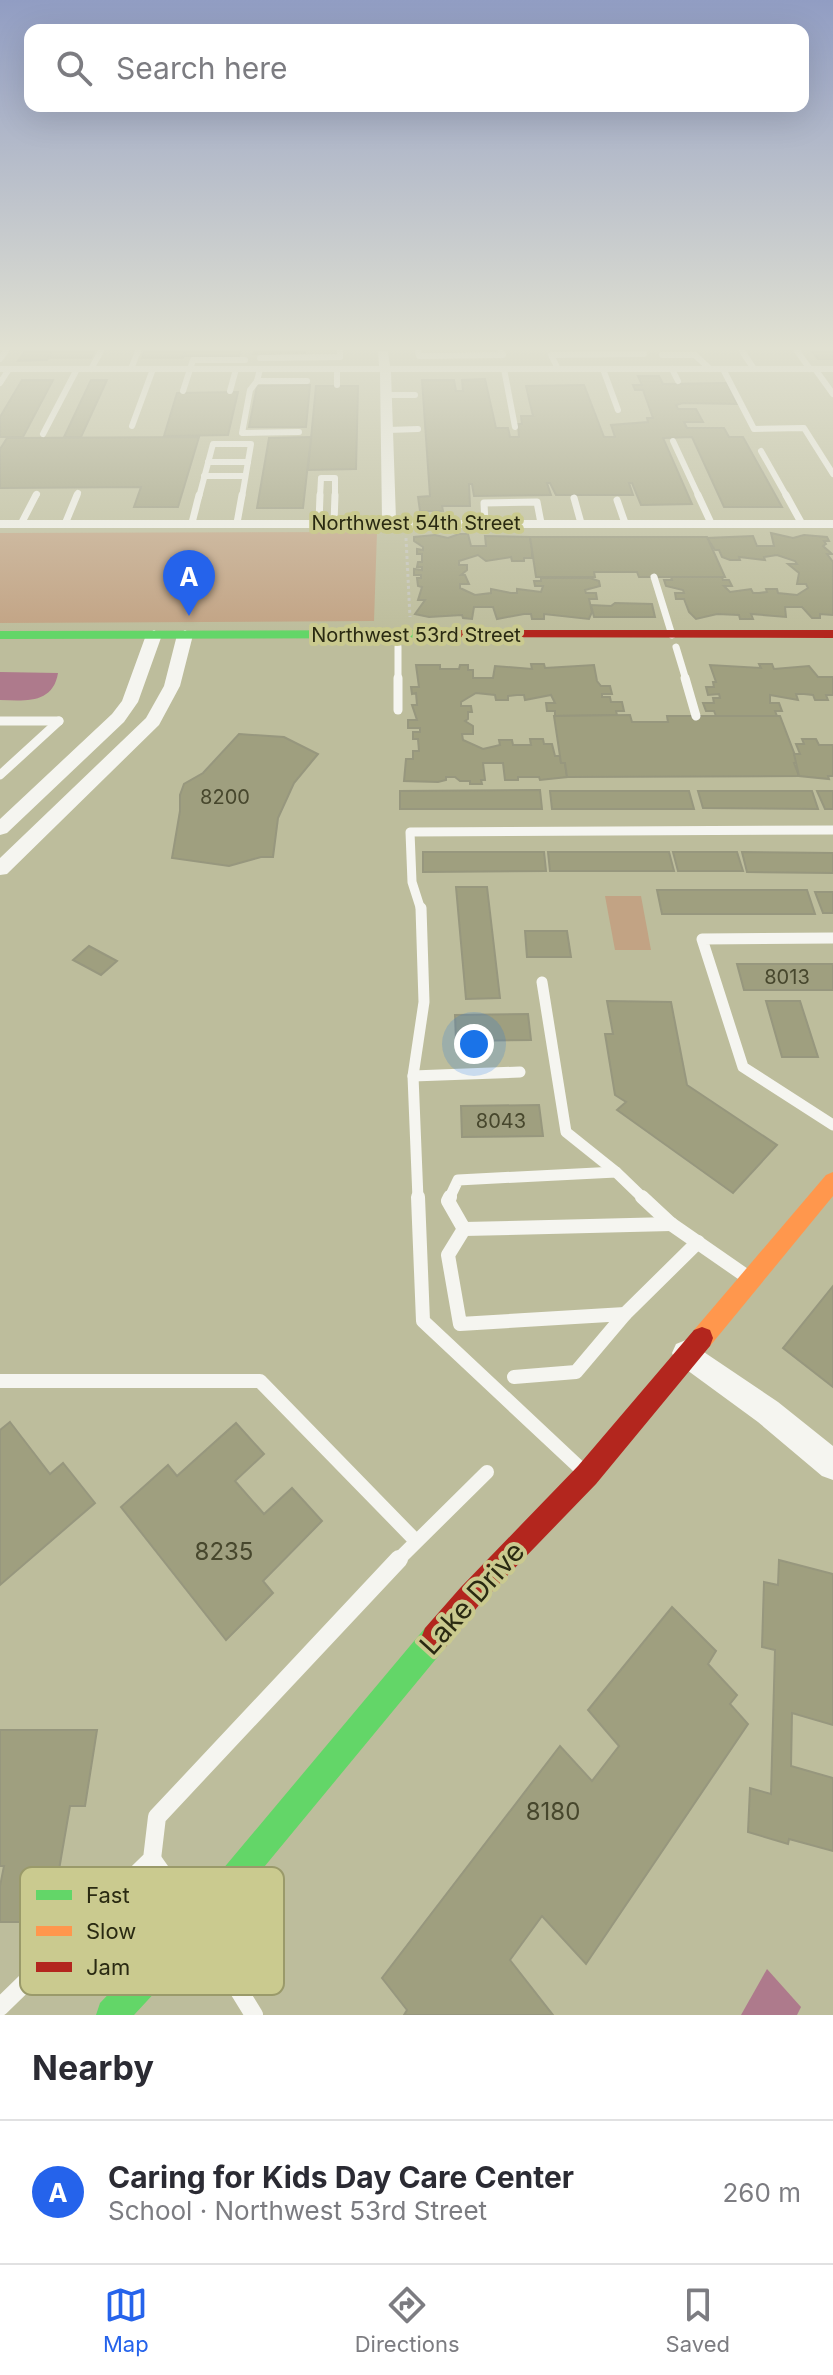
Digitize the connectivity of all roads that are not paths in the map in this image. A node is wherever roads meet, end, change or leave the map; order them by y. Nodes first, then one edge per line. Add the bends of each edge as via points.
1 (213, 445) edge
2 (251, 445) edge
3 (388, 445) edge
4 (675, 445) edge
5 (815, 445) edge
6 (761, 451) dead end
7 (208, 462) junction
8 (248, 462) junction
9 (833, 474) edge
10 (204, 476) junction
11 (245, 476) junction
12 (78, 493) dead end
13 (37, 494) dead end
14 (574, 498) dead end
15 (617, 500) dead end
16 (192, 523) junction
17 (237, 523) junction
18 (319, 523) junction
19 (334, 523) junction
20 (389, 523) junction
21 (485, 523) junction
22 (541, 523) junction
23 (581, 523) junction
24 (625, 523) junction
25 (711, 523) junction
26 (0, 524) edge
27 (21, 524) junction
28 (65, 524) junction
29 (802, 524) junction
30 (833, 524) edge
31 (654, 577) dead end
32 (833, 634) edge
33 (0, 635) edge
34 (152, 641) junction
35 (183, 641) junction
36 (674, 641) junction
37 (0, 647) edge
38 (398, 647) junction
39 (833, 647) edge
40 (398, 710) dead end
41 (696, 716) dead end
42 (0, 721) edge
43 (88, 748) junction
44 (118, 755) junction
45 (0, 775) edge
46 (0, 829) edge
47 (833, 830) edge
48 (4, 861) edge
49 (833, 938) edge
50 (542, 982) dead end
51 (520, 1072) dead end
52 (413, 1076) junction
53 (833, 1125) edge
54 (616, 1172) junction
55 (833, 1181) edge
56 (671, 1224) junction
57 (464, 1229) junction
58 (698, 1242) junction
59 (750, 1278) junction
60 (625, 1314) junction
61 (686, 1353) junction
62 (514, 1377) dead end
63 (0, 1381) edge
64 (833, 1465) edge
65 (487, 1472) dead end
66 (587, 1475) junction
67 (416, 1541) junction
68 (152, 1859) junction
69 (144, 1867) edge
70 (158, 1867) edge
71 (244, 1867) edge
72 (20, 1988) edge
73 (131, 1995) edge
74 (241, 1995) edge
75 (0, 2007) edge
76 (112, 2015) edge
77 (254, 2015) edge

1 - 7 lane
2 - 8 lane
3 - 20 street
4 - 25 lane
5 - 9 lane
6 - 29 lane
7 - 8 lane
7 - 10 lane
8 - 11 lane
10 - 11 lane
10 - 16 lane
11 - 17 lane
12 - 28 lane
13 - 27 lane
14 - 23 lane
15 - 24 lane
16 - 17 street, Northwest 54th Street
16 - 28 street, Northwest 54th Street
17 - 18 street, Northwest 54th Street
18 - 19 street, Northwest 54th Street
18 - 19 lane via 321,478 335,478
19 - 20 street, Northwest 54th Street
20 - 21 street, Northwest 54th Street
21 - 22 street, Northwest 54th Street
21 - 22 lane via 484,503 524,502 537,502
22 - 23 street, Northwest 54th Street
23 - 24 street, Northwest 54th Street
24 - 25 street, Northwest 54th Street
25 - 29 street, Northwest 54th Street
26 - 27 street, Northwest 54th Street
27 - 28 street, Northwest 54th Street
29 - 30 street, Northwest 54th Street
31 - 36 lane
32 - 36 street, Northwest 53rd Street
33 - 34 street, Northwest 53rd Street
34 - 35 street, Northwest 53rd Street
34 - 37 street, Northwest 53rd Street
34 - 43 street via 130,702
35 - 36 street, Northwest 53rd Street
35 - 38 street, Northwest 53rd Street
35 - 44 street via 165,702
36 - 38 street, Northwest 53rd Street
36 - 39 street, Northwest 53rd Street
36 - 41 lane
38 - 40 lane
42 - 45 lane via 59,721
43 - 44 street
43 - 46 street
44 - 48 street
47 - 52 lane via 410,832 412,882 421,906 424,1002
49 - 53 lane via 702,939 743,1067
50 - 54 lane via 566,1132
51 - 52 lane
52 - 66 lane via 423,1321
54 - 56 lane
54 - 57 lane via 458,1180 448,1201
55 - 59 street, Lake Drive
56 - 57 lane
56 - 58 lane
57 - 60 lane via 448,1255 460,1324
58 - 59 lane
58 - 60 lane
59 - 61 street, Lake Drive
60 - 62 lane via 576,1372
61 - 64 street
61 - 66 street, Lake Drive
63 - 67 lane via 260,1381
65 - 67 lane
66 - 71 street, Lake Drive via 470,1596
67 - 68 lane via 157,1817
68 - 69 lane
68 - 70 lane
72 - 75 lane
73 - 76 street, Lake Drive
74 - 77 lane

